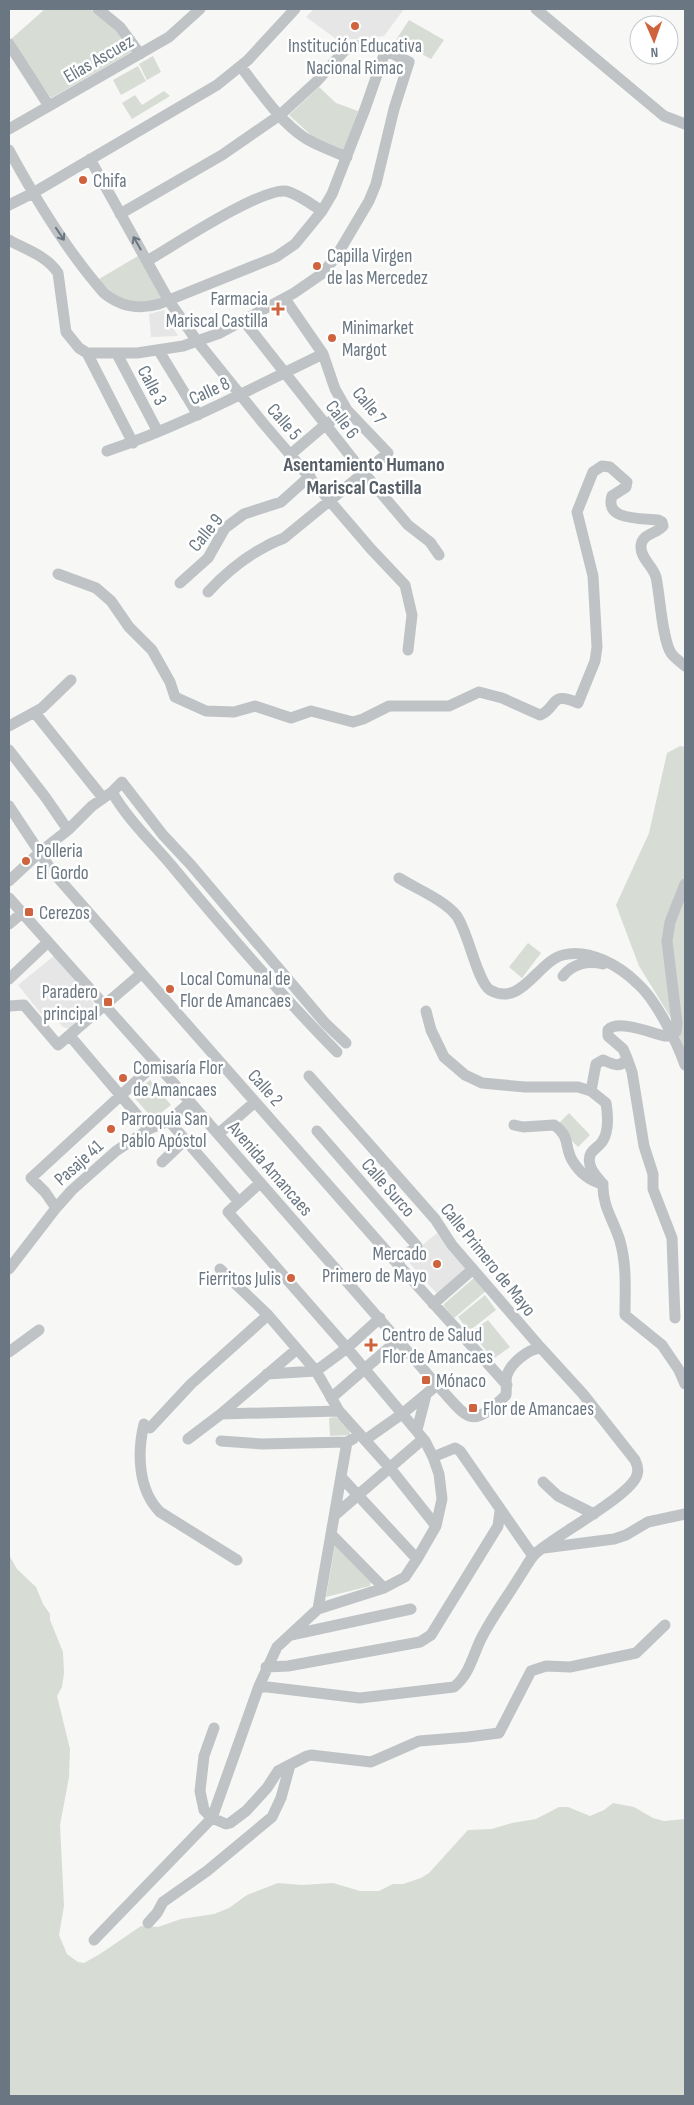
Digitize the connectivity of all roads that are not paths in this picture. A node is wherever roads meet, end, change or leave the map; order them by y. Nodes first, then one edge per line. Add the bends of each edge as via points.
1 (98, 9) edge
2 (536, 9) edge
3 (192, 11) edge
4 (287, 11) edge
5 (9, 44) edge
6 (386, 49) junction
7 (140, 54) junction
8 (241, 67) junction
9 (49, 106) junction
10 (280, 115) junction
11 (685, 124) edge
12 (9, 129) edge
13 (9, 150) edge
14 (347, 157) junction
15 (90, 159) junction
16 (33, 193) junction
17 (9, 205) edge
18 (322, 211) junction
19 (120, 214) junction
20 (9, 240) edge
21 (147, 261) junction
22 (285, 299) junction
23 (170, 301) junction
24 (244, 321) junction
25 (197, 341) junction
26 (159, 351) junction
27 (88, 353) junction
28 (117, 354) junction
29 (323, 354) junction
30 (284, 372) junction
31 (240, 395) junction
32 (347, 410) junction
33 (198, 415) junction
34 (325, 425) junction
35 (158, 432) junction
36 (133, 443) junction
37 (107, 451) dead end
38 (290, 454) junction
39 (364, 473) junction
40 (310, 476) junction
41 (331, 500) junction
42 (439, 555) dead end
43 (58, 574) dead end
44 (180, 584) dead end
45 (208, 592) dead end
46 (408, 650) dead end
47 (685, 666) edge
48 (71, 680) dead end
49 (34, 713) junction
50 (9, 726) edge
51 (9, 750) edge
52 (108, 795) junction
53 (9, 806) edge
54 (68, 830) junction
55 (40, 852) junction
56 (399, 878) dead end
57 (9, 881) edge
58 (685, 884) edge
59 (9, 898) edge
60 (17, 912) edge
61 (9, 924) edge
62 (48, 942) junction
63 (612, 966) junction
64 (142, 973) junction
65 (563, 976) dead end
66 (9, 979) edge
67 (105, 1005) junction
68 (9, 1006) edge
69 (426, 1011) dead end
70 (674, 1035) junction
71 (70, 1036) junction
72 (346, 1043) dead end
73 (337, 1052) dead end
74 (627, 1058) junction
75 (156, 1063) junction
76 (685, 1065) edge
77 (309, 1076) dead end
78 (591, 1091) junction
79 (121, 1096) junction
80 (190, 1102) junction
81 (255, 1102) junction
82 (169, 1121) junction
83 (514, 1125) dead end
84 (149, 1129) junction
85 (316, 1131) dead end
86 (218, 1134) junction
87 (185, 1140) junction
88 (162, 1162) dead end
89 (260, 1183) junction
90 (603, 1184) junction
91 (239, 1202) junction
92 (56, 1208) junction
93 (396, 1262) junction
94 (9, 1269) edge
95 (220, 1269) dead end
96 (474, 1269) junction
97 (433, 1304) junction
98 (268, 1315) junction
99 (380, 1318) junction
100 (675, 1318) dead end
101 (39, 1330) dead end
102 (398, 1340) junction
103 (347, 1348) junction
104 (541, 1348) junction
105 (297, 1349) junction
106 (9, 1352) edge
107 (365, 1369) junction
108 (316, 1372) junction
109 (267, 1374) junction
110 (685, 1384) edge
111 (437, 1385) junction
112 (507, 1385) junction
113 (426, 1395) junction
114 (331, 1398) junction
115 (339, 1411) junction
116 (221, 1414) junction
117 (402, 1414) junction
118 (420, 1435) junction
119 (188, 1438) dead end
120 (363, 1438) junction
121 (221, 1441) dead end
122 (347, 1442) junction
123 (433, 1457) junction
124 (390, 1468) junction
125 (342, 1478) junction
126 (542, 1482) dead end
127 (358, 1495) junction
128 (500, 1511) junction
129 (594, 1514) junction
130 (685, 1514) edge
131 (335, 1515) junction
132 (436, 1526) junction
133 (332, 1535) junction
134 (537, 1552) junction
135 (417, 1558) junction
136 (237, 1560) dead end
137 (384, 1588) junction
138 (318, 1608) junction
139 (411, 1609) dead end
140 (665, 1625) dead end
141 (292, 1635) junction
142 (266, 1667) junction
143 (259, 1686) junction
144 (214, 1728) dead end
145 (290, 1765) junction
146 (212, 1818) junction
147 (148, 1923) dead end
148 (94, 1940) dead end

1 - 7 street via 120,27
2 - 11 street via 664,116
3 - 7 street, Elías Ascuez via 169,37
4 - 8 street
5 - 9 street
6 - 10 street via 365,45 345,50
6 - 14 street
6 - 22 street via 409,62 369,202 323,273
7 - 9 street, Elías Ascuez
8 - 10 street
8 - 15 street
9 - 12 street, Elías Ascuez
10 - 14 street via 303,137
10 - 19 street via 222,155
13 - 16 street
14 - 18 street
15 - 16 street
15 - 19 street, Calle 5
16 - 17 street
16 -> 23 street via 95,283 112,299 140,308
18 - 21 street via 286,191 268,193
18 - 23 street via 288,251
21 -> 19 street, Calle 5
20 - 27 street via 34,252 58,272 66,332 79,348
21 - 23 street, Calle 5
22 - 24 street
22 - 29 street, Calle 7
23 - 25 street, Calle 5
24 - 25 street
24 - 30 street, Calle 6
25 - 26 street
25 - 31 street, Calle 5
26 - 28 street
26 - 33 street
27 - 28 street
27 - 36 street
28 - 35 street, Calle 3
29 - 30 street, Calle 8
29 - 32 street, Calle 7
30 - 31 street, Calle 8
30 - 34 street, Calle 6
31 - 33 street, Calle 8
31 - 38 street, Calle 5
32 - 34 street
32 - 39 street, Calle 7 via 388,453
33 - 35 street, Calle 8
34 - 38 street
34 - 39 street, Calle 6
35 - 36 street, Calle 8
36 - 37 street, Calle 8
38 - 40 street, Calle 5
39 - 41 street
39 - 42 street, Calle 6 via 408,525 430,542
40 - 41 street, Calle 5
40 - 44 street, Calle 9 via 281,502 244,514 225,528 208,558
41 - 45 street via 284,538 244,558
41 - 46 street, Calle 5 via 405,586 412,615
43 - 47 street via 89,585 107,597 129,627 152,650 175,697 200,710 234,712 254,706 286,717 297,717 311,711 353,722 393,705 443,707 479,692 502,698 540,715 557,699 578,702 595,661 597,639 593,576 576,512 593,472 602,466 610,466 626,479 627,485 612,496 611,509 618,515 662,522 660,529 643,539 641,550 656,575 671,652
48 - 49 street
49 - 50 street
49 - 52 street
51 - 54 street
52 - 54 street
52 - 72 street via 122,782 163,835 325,1023
52 - 73 street
53 - 55 street, Calle 2
54 - 55 street
55 - 57 street
55 - 64 street, Calle 2 via 52,871
56 - 63 street via 455,914 464,928 482,978 492,991 505,993 520,989 547,963 563,954 586,954
58 - 70 street via 670,922 667,941 677,1023
59 - 60 street, Avenida Amancaes
60 - 61 street
60 - 62 street, Avenida Amancaes
62 - 66 street
62 - 67 street, Avenida Amancaes
63 - 65 street via 598,962 577,965
63 - 70 street via 638,984
64 - 67 street
64 - 81 street, Calle 2
67 - 71 street
67 - 75 street, Avenida Amancaes
68 - 71 street via 24,1005 58,1045
69 - 78 street via 444,1057 465,1075 482,1083 578,1087
70 - 74 street via 665,1036 619,1025 611,1027 608,1036
70 - 76 street
71 - 79 street
74 - 78 street via 621,1065 599,1060
74 - 100 street via 654,1189 672,1238
75 - 79 street
75 - 80 street, Avenida Amancaes
77 - 96 street, Calle Primero de Mayo
78 - 90 street via 606,1104 607,1109 606,1133 590,1157 592,1169
79 - 84 street
79 - 92 street via 32,1178
80 - 82 street, Pasaje 41
80 - 86 street, Avenida Amancaes
81 - 86 street
81 - 93 street, Calle 2
82 - 84 street, Pasaje 41
82 - 87 street
83 - 90 street via 554,1125 564,1135 572,1159 586,1177
84 - 92 street, Pasaje 41 via 116,1151
85 - 93 street, Calle Surco via 417,1246
86 - 89 street, Avenida Amancaes
87 - 88 street
87 - 91 street
89 - 91 street
89 - 99 street, Avenida Amancaes
90 - 110 street via 606,1208 620,1239 625,1264 625,1315 662,1345
91 - 103 street via 228,1212
92 - 94 street, Pasaje 41
93 - 97 street, Calle 2
95 - 98 street
96 - 97 street
96 - 104 street, Calle Primero de Mayo
97 - 112 street, Calle 2
98 - 105 street
98 - 136 street via 147,1426 139,1443 140,1462 152,1504
99 - 102 street, Avenida Amancaes
99 - 103 street
101 - 106 street
102 - 107 street
102 - 111 street, Avenida Amancaes
103 - 107 street
103 - 108 street
104 - 112 street via 527,1353 512,1366
104 - 129 street, Calle Primero de Mayo via 583,1394 638,1467 632,1482
105 - 108 street
105 - 109 street
107 - 114 street
107 - 117 street
108 - 109 street
108 - 114 street
109 - 116 street
111 - 112 street, Avenida Amancaes via 467,1416 474,1418 488,1413 506,1395
111 - 113 street
113 - 117 street
113 - 118 street
114 - 115 street
115 - 116 street
115 - 120 street
116 - 119 street
117 - 118 street
117 - 120 street
118 - 123 street
118 - 124 street
120 - 122 street
120 - 124 street
121 - 122 street via 262,1444
122 - 125 street
123 - 128 street via 458,1449
123 - 132 street via 442,1499
124 - 127 street
124 - 132 street
125 - 127 street
125 - 131 street
126 - 129 street via 558,1496
127 - 131 street
127 - 135 street
128 - 134 street
128 - 142 street via 498,1526 431,1635 420,1642 288,1666
129 - 134 street
130 - 134 street via 648,1522 614,1539
131 - 133 street
132 - 135 street
133 - 137 street
133 - 138 street
134 - 143 street via 482,1636 463,1680 454,1687 360,1698
135 - 137 street via 405,1577
137 - 138 street
138 - 141 street
139 - 141 street
140 - 145 street via 636,1653 570,1667 546,1666 531,1671 499,1732 419,1741 371,1762 311,1755
141 - 142 street via 277,1647
142 - 143 street
143 - 146 street
144 - 146 street via 204,1756 200,1791 204,1810
145 - 146 street via 278,1771 251,1806 230,1823
145 - 147 street via 282,1798 272,1817 207,1871 163,1902
146 - 148 street

